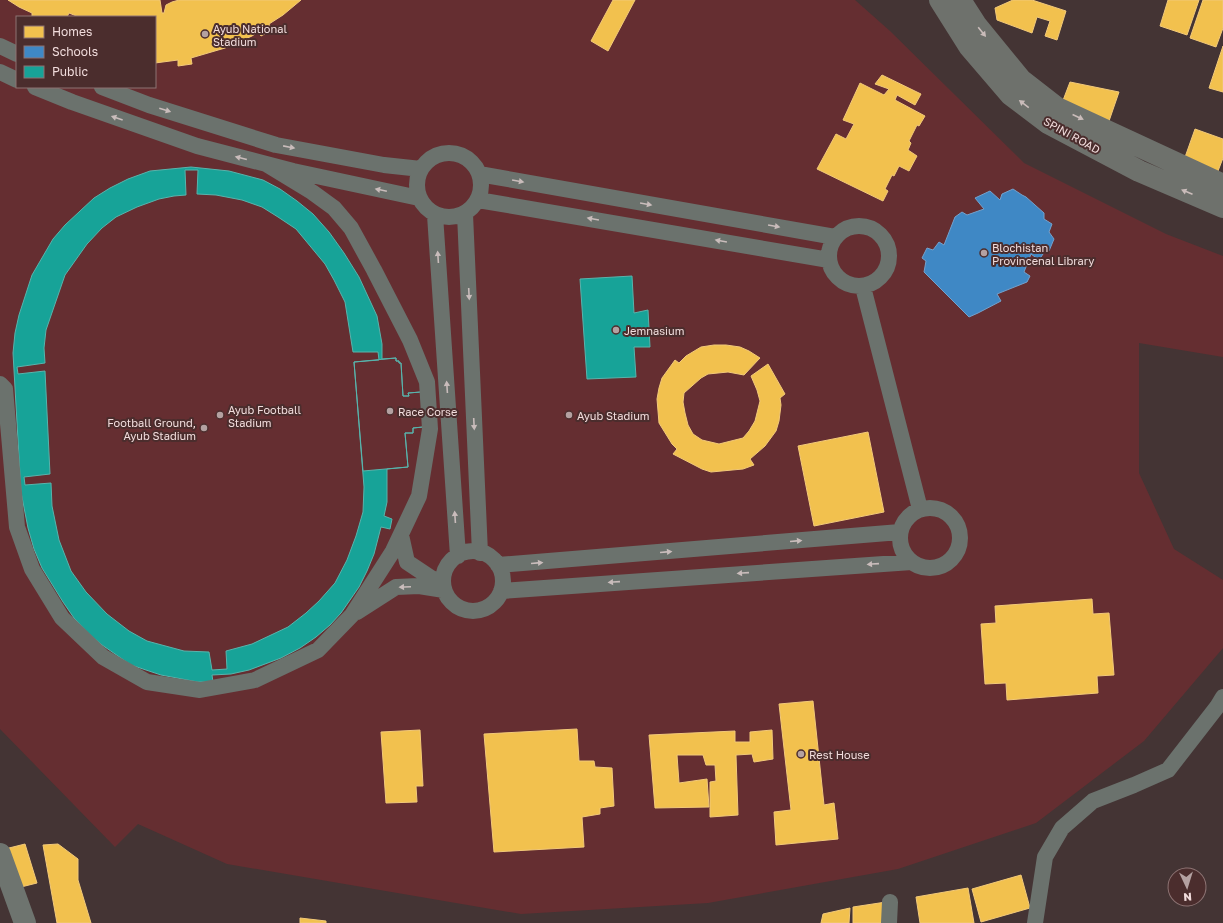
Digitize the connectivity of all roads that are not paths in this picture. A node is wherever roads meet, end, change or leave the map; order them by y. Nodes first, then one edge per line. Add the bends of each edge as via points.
1 (940, 0) edge
2 (960, 0) edge
3 (0, 46) edge
4 (16, 54) edge
5 (0, 72) edge
6 (16, 80) edge
7 (37, 88) edge
8 (105, 88) edge
9 (266, 164) junction
10 (421, 169) junction
11 (293, 171) junction
12 (479, 174) junction
13 (1223, 186) edge
14 (312, 192) junction
15 (419, 198) junction
16 (478, 200) junction
17 (1223, 207) edge
18 (465, 214) junction
19 (435, 215) junction
20 (835, 237) junction
21 (829, 260) junction
22 (862, 287) junction
23 (0, 384) edge
24 (920, 509) junction
25 (900, 532) junction
26 (401, 535) junction
27 (480, 553) junction
28 (458, 556) junction
29 (912, 562) junction
30 (498, 566) junction
31 (443, 586) junction
32 (501, 591) junction
33 (352, 615) junction
34 (1223, 697) edge
35 (0, 854) edge
36 (890, 902) dead end
37 (25, 923) edge
38 (888, 923) edge
39 (1035, 923) edge

17 -> 1 main road, SPINI ROAD via 1139,171 1048,123 1011,94 969,46
2 -> 13 main road, SPINI ROAD via 976,25 1021,80 1058,108
3 - 4 street
5 - 6 street
9 -> 7 street via 197,146
8 -> 10 street via 149,105 276,144 384,165
9 - 11 street
9 - 14 street
10 - 12 street via 427,161 446,153 466,158
10 - 15 street via 416,188
11 - 14 street
15 -> 11 street
12 - 16 street via 481,192
12 -> 20 street
14 - 26 street via 334,208 351,228 410,340 426,382 430,429 428,444 419,496
15 - 19 street
16 - 18 street
21 -> 16 street
18 - 19 street via 445,218
18 -> 27 street
28 -> 19 street
20 - 21 street via 831,244
20 - 22 street via 842,231 862,226 871,228 886,242 889,251 886,270 872,284
21 - 22 street via 836,277 844,283
22 - 24 street
23 - 33 street via 5,389 17,527 32,569 62,618 103,657 148,682 200,690 255,680 318,650
24 - 25 street via 907,518
24 - 29 street via 941,509 950,515 960,532 960,542 950,560 941,565 931,568
25 - 29 street via 902,549
30 -> 25 street
26 - 31 street via 407,562
26 - 33 street via 394,551
27 - 28 street via 472,552
27 - 30 street via 487,555
28 - 31 street via 446,568
29 -> 32 street
30 - 32 street via 501,573
31 - 32 street via 448,599 455,606 474,611 491,605
31 -> 33 street via 396,587
34 - 39 street via 1168,770 1093,801 1062,828 1045,858
35 - 37 main road
36 - 38 street

